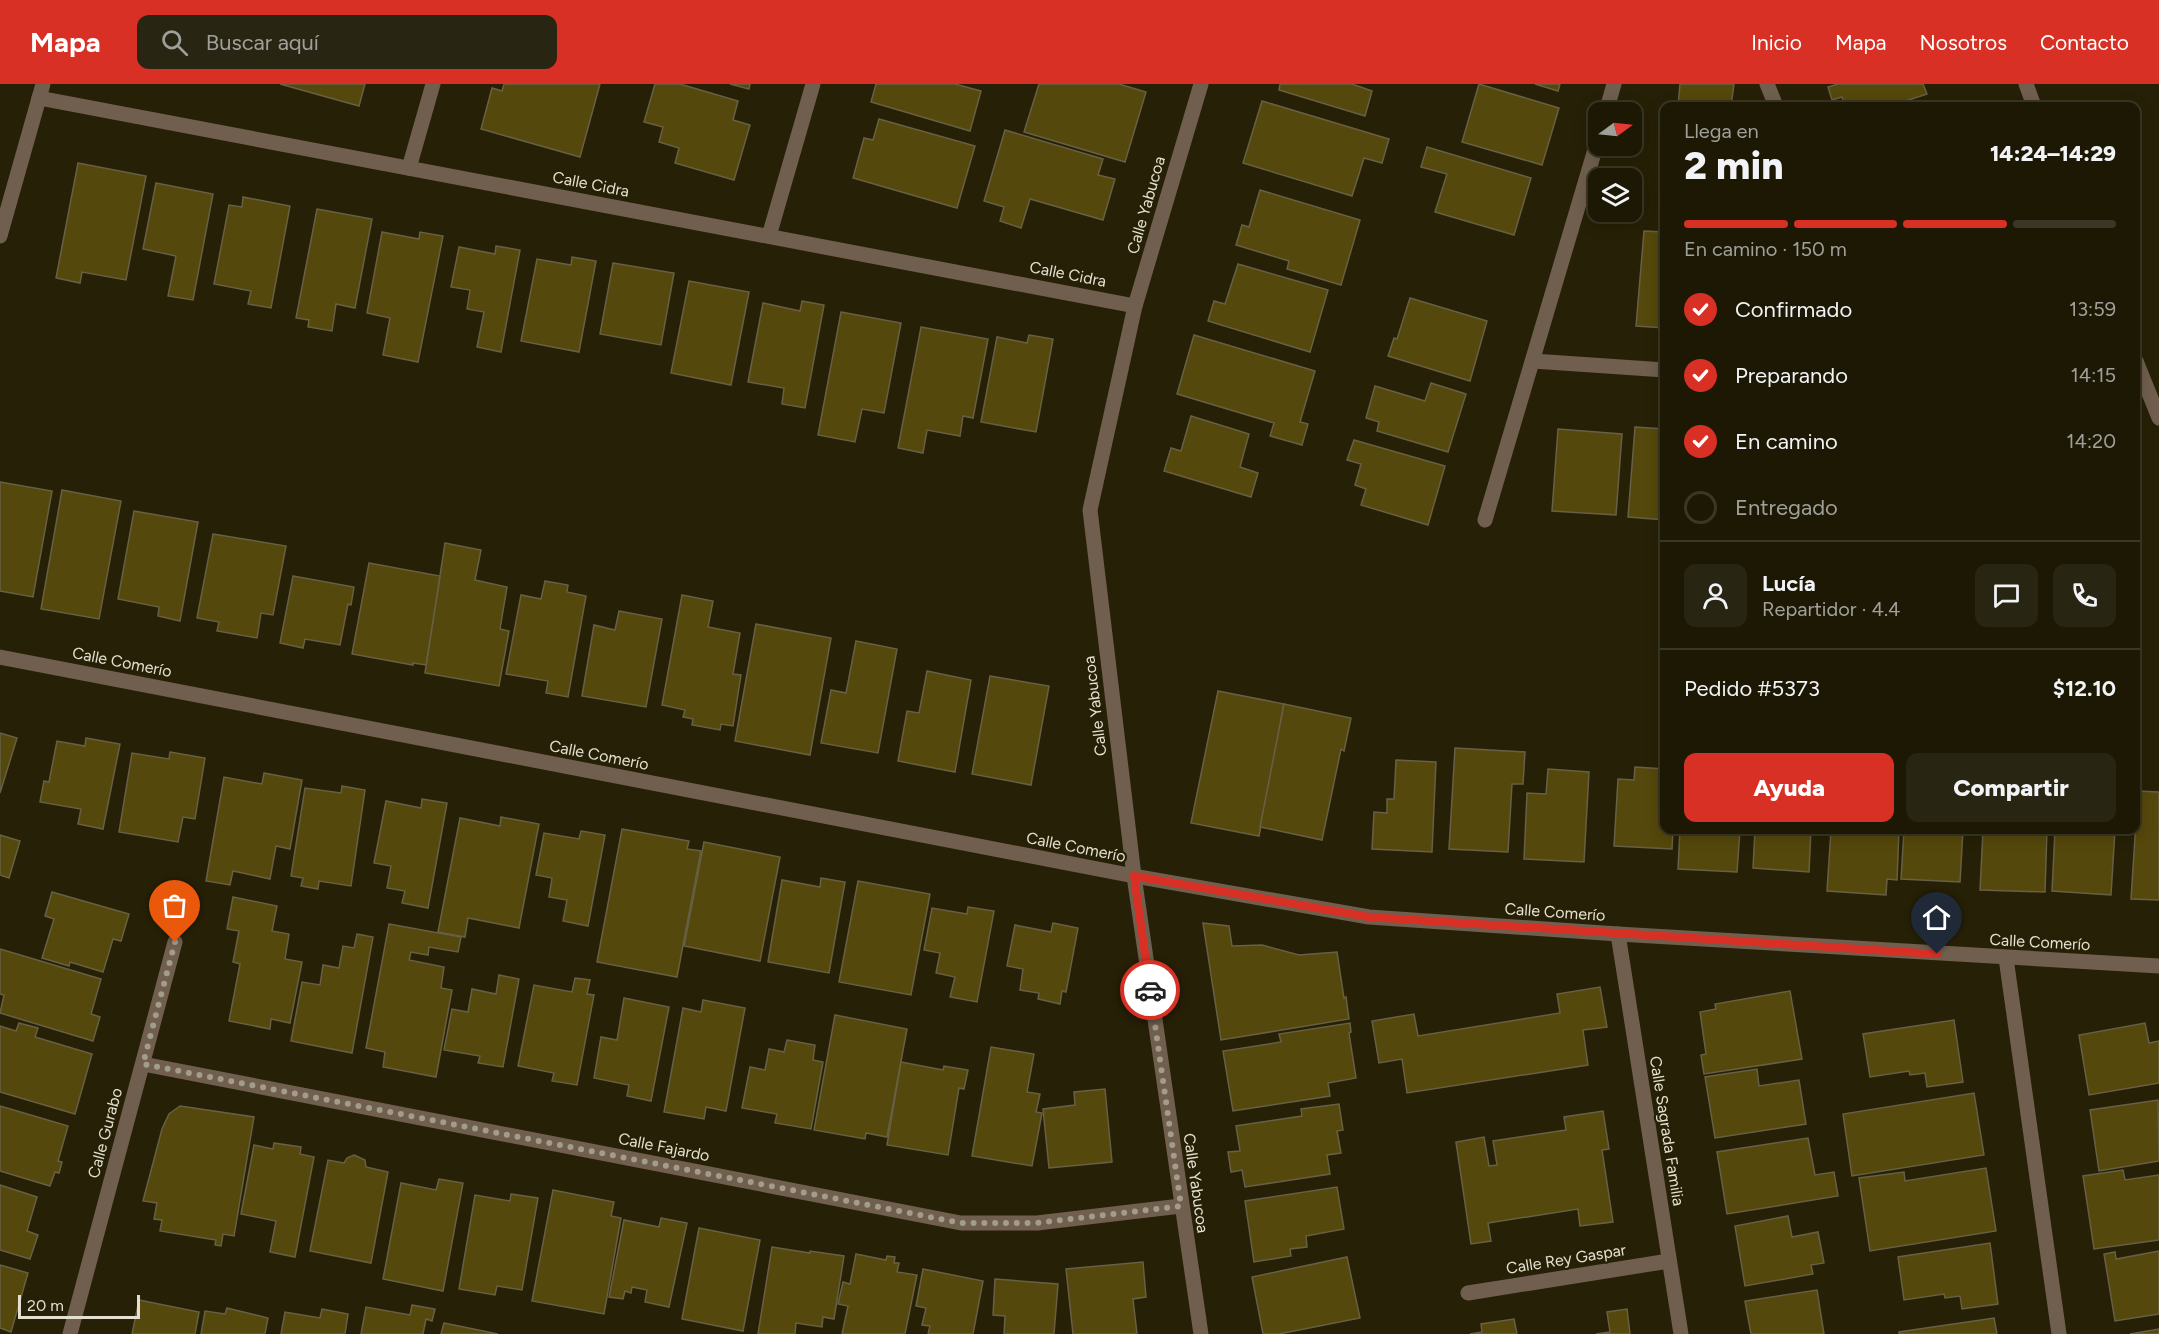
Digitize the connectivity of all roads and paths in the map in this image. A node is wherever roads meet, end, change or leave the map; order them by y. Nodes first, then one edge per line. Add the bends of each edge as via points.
1 (433, 84) edge
2 (813, 84) edge
3 (1201, 84) edge
4 (1614, 84) edge
5 (1767, 84) edge
6 (2025, 84) edge
7 (41, 91) edge
8 (1609, 102) edge
9 (1774, 102) edge
10 (2032, 102) edge
11 (1593, 156) edge
12 (409, 168) junction
13 (0, 236) edge
14 (769, 236) junction
15 (1135, 306) junction
16 (1533, 361) junction
17 (1660, 370) edge
18 (2140, 371) edge
19 (2159, 418) edge
20 (1485, 520) dead end
21 (0, 657) edge
22 (1134, 876) junction
23 (1618, 934) junction
24 (175, 942) dead end
25 (2006, 958) junction
26 (2159, 966) edge
27 (143, 1064) junction
28 (1181, 1206) junction
29 (1669, 1261) junction
30 (1468, 1293) dead end
31 (70, 1334) edge
32 (1201, 1334) edge
33 (1681, 1334) edge
34 (2058, 1334) edge

1 - 12 street
2 - 14 street
3 - 15 street, Calle Yabucoa
4 - 8 street
5 - 9 street
6 - 10 street
7 - 12 street, Calle Cidra
7 - 13 street
11 - 16 street
12 - 14 street, Calle Cidra
14 - 15 street, Calle Cidra
15 - 22 street, Calle Yabucoa via 1090,510
16 - 17 street
16 - 20 street
18 - 19 street
21 - 22 street, Calle Comerío
22 - 23 street, Calle Comerío via 1369,917
22 - 28 street, Calle Yabucoa
23 - 25 street, Calle Comerío
23 - 29 street, Calle Sagrada Familia
24 - 27 street, Calle Gurabo
25 - 26 street, Calle Comerío
25 - 34 street
27 - 28 street, Calle Fajardo via 961,1223 1037,1223
27 - 31 street, Calle Gurabo
28 - 32 street, Calle Yabucoa
29 - 30 street, Calle Rey Gaspar
29 - 33 street, Calle Sagrada Familia

